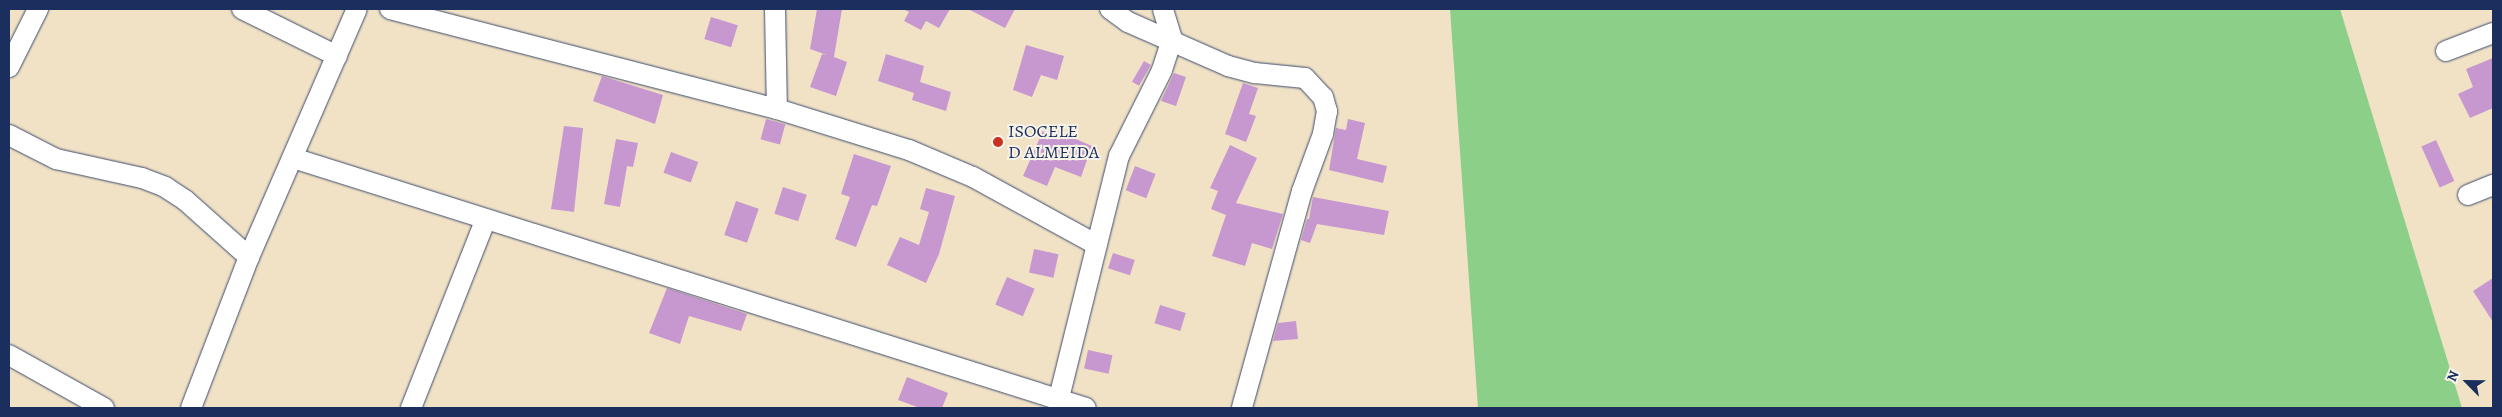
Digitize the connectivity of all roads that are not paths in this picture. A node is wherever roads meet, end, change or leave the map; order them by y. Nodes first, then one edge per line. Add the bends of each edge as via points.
1 (38, 9) edge
2 (242, 9) edge
3 (357, 9) edge
4 (390, 9) edge
5 (775, 9) edge
6 (1110, 9) edge
7 (1163, 9) edge
8 (2493, 33) edge
9 (1172, 40) junction
10 (2446, 51) dead end
11 (337, 56) junction
12 (9, 67) edge
13 (777, 109) junction
14 (9, 135) edge
15 (293, 158) junction
16 (2493, 184) edge
17 (2468, 196) dead end
18 (486, 219) junction
19 (1097, 245) junction
20 (249, 257) junction
21 (9, 355) edge
22 (1060, 398) junction
23 (104, 408) edge
24 (191, 408) edge
25 (411, 408) edge
26 (1086, 408) edge
27 (1242, 408) edge

1 - 12 street
2 - 11 street
3 - 11 street
4 - 13 street
5 - 13 street
6 - 9 street via 1128,22
7 - 9 street
8 - 10 street
9 - 19 street via 1162,70 1119,156
9 - 27 street via 1228,66 1255,73 1305,78 1323,97 1326,111
11 - 15 street
13 - 19 street via 909,150 973,177
14 - 20 street via 56,159 165,186
15 - 18 street
15 - 20 street
16 - 17 street
18 - 22 street
18 - 25 street
19 - 22 street
20 - 24 street
21 - 23 street
22 - 26 street

